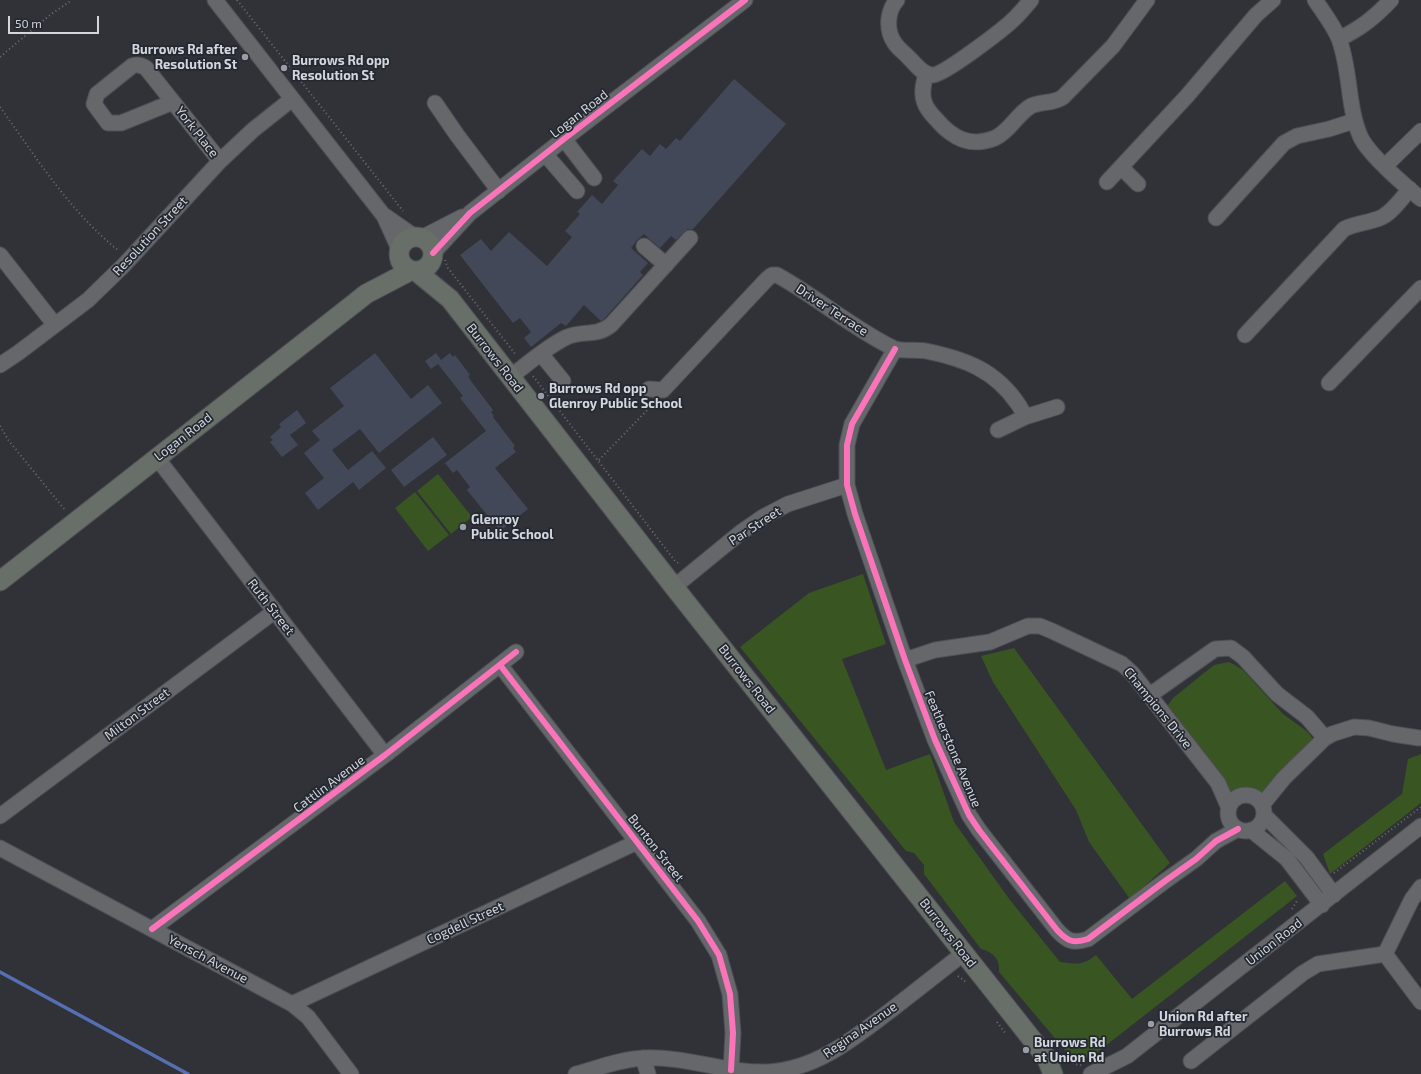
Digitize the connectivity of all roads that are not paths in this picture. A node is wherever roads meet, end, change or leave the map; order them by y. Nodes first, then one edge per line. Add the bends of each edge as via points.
1 (215, 0) edge
2 (745, 0) edge
3 (897, 0) edge
4 (1031, 0) edge
5 (1147, 0) edge
6 (1273, 0) edge
7 (1315, 0) edge
8 (1391, 0) edge
9 (1339, 39) junction
10 (926, 74) junction
11 (292, 99) junction
12 (173, 102) junction
13 (444, 108) dead end
14 (1354, 121) junction
15 (1421, 131) edge
16 (564, 139) junction
17 (545, 154) junction
18 (220, 161) junction
19 (1385, 166) junction
20 (1121, 167) junction
21 (594, 178) dead end
22 (1107, 182) dead end
23 (1138, 184) dead end
24 (499, 191) junction
25 (577, 191) dead end
26 (1415, 194) edge
27 (470, 213) junction
28 (384, 216) junction
29 (1216, 218) dead end
30 (418, 237) junction
31 (690, 238) dead end
32 (644, 246) dead end
33 (0, 255) edge
34 (415, 261) junction
35 (666, 265) junction
36 (1421, 288) edge
37 (55, 325) junction
38 (1245, 335) dead end
39 (895, 349) junction
40 (541, 354) junction
41 (0, 365) edge
42 (518, 372) junction
43 (563, 381) dead end
44 (1330, 383) dead end
45 (658, 393) road end
46 (1057, 407) dead end
47 (1026, 417) junction
48 (998, 430) dead end
49 (157, 458) junction
50 (846, 486) junction
51 (0, 581) edge
52 (674, 587) junction
53 (275, 611) junction
54 (516, 652) dead end
55 (905, 660) junction
56 (500, 665) junction
57 (1150, 695) junction
58 (1325, 738) junction
59 (1419, 738) dead end
60 (385, 756) junction
61 (1218, 783) junction
62 (1255, 803) junction
63 (1229, 813) junction
64 (0, 816) edge
65 (1421, 826) edge
66 (1245, 830) junction
67 (1216, 841) junction
68 (637, 842) junction
69 (0, 848) edge
70 (1421, 887) edge
71 (1334, 896) junction
72 (1322, 905) junction
73 (152, 929) junction
74 (964, 953) junction
75 (1385, 954) junction
76 (1421, 1002) edge
77 (292, 1004) junction
78 (1127, 1056) junction
79 (643, 1058) junction
80 (1191, 1061) dead end
81 (1050, 1066) edge
82 (731, 1070) junction
83 (351, 1074) edge
84 (576, 1074) edge
85 (648, 1074) edge
86 (1068, 1074) edge
87 (1091, 1074) edge
88 (1112, 1074) edge

1 - 11 street, Burrows Road
2 - 16 street, Logan Road
3 - 10 street via 889,15 891,36 901,51
4 - 10 street via 1014,18 964,58 934,75
5 - 10 street via 1113,46 1063,97 1038,103 1026,109 1003,134 993,139 965,141 953,136 942,126 923,100
6 - 20 street via 1256,15 1187,96
7 - 9 street
8 - 9 street via 1358,29
9 - 14 street
11 - 18 street, Resolution Street
11 - 28 street, Burrows Road
12 - 12 street, York Place via 146,68 137,64 97,94 94,104 108,123 114,124
12 - 18 street, York Place
13 - 24 street via 457,135
14 - 19 street via 1370,152
14 - 29 street via 1297,136 1284,143
15 - 19 street
16 - 17 street, Logan Road
16 - 21 street
17 - 24 street, Logan Road
17 - 25 street
18 - 37 street, Resolution Street via 88,300
19 - 26 street
20 - 22 street
20 - 23 street
24 - 27 street, Logan Road
26 - 38 street via 1381,218 1344,229
27 - 30 street, Logan Road
27 - 34 street, Logan Road via 446,240
28 - 30 street, Burrows Road
28 - 34 street, Burrows Road
30 - 34 main road via 405,241
31 - 35 street
32 - 35 street
33 - 37 street
34 - 42 main road, Burrows Road
34 - 49 main road, Logan Road via 366,294
35 - 40 street via 605,330 567,337
36 - 44 street
37 - 41 street, Resolution Street
39 - 45 street, Driver Terrace via 851,324 782,278 772,275
39 - 47 street, Driver Terrace via 924,351 971,364 1006,388
39 - 50 street, Featherstone Avenue via 852,424 847,445
40 - 42 street
40 - 43 street
42 - 52 main road, Burrows Road
46 - 47 street
47 - 48 street
49 - 51 main road, Logan Road
49 - 53 street, Ruth Street
50 - 52 street, Par Street via 788,504 763,517
50 - 55 street, Featherstone Avenue
52 - 74 main road, Burrows Road
53 - 60 street, Ruth Street
53 - 64 street, Milton Street
54 - 56 street, Cattlin Avenue
55 - 57 street, Champions Drive via 934,650 990,642 1028,626 1040,626 1122,664
55 - 67 street, Featherstone Avenue via 935,740 969,815 1029,895 1066,939 1080,942 1088,939 1196,859
56 - 60 street, Cattlin Avenue
56 - 68 street, Bunton Street
57 - 58 street via 1215,649 1230,648 1243,657 1277,694 1307,717
57 - 61 street, Champions Drive
58 - 59 street via 1354,727
58 - 62 street
60 - 73 street, Cattlin Avenue
61 - 62 street, Champions Drive
61 - 63 street, Champions Drive
62 - 63 street via 1236,798
62 - 66 street via 1260,824
62 - 71 street, Champions Drive via 1307,858
63 - 66 street via 1234,826
63 - 67 street, Featherstone Avenue
65 - 71 street, Union Road
66 - 67 street, Featherstone Avenue
66 - 72 street via 1287,859
68 - 77 street, Cogdell Street
68 - 82 street, Bunton Street via 698,921 719,955 730,994 733,1033
69 - 73 street, Yensch Avenue
70 - 75 street via 1412,899
71 - 72 street, Union Road
72 - 78 street, Union Road
73 - 77 street, Yensch Avenue
74 - 81 main road, Burrows Road
74 - 82 street, Regina Avenue via 863,1032 812,1062 769,1072
75 - 76 street
75 - 80 street via 1318,964
77 - 83 street, Yensch Avenue via 308,1017
78 - 87 street, Union Road
78 - 88 street, Union Road
79 - 82 street, Regina Avenue via 681,1060
79 - 84 street, Regina Avenue
79 - 85 street
81 - 86 main road, Burrows Road

